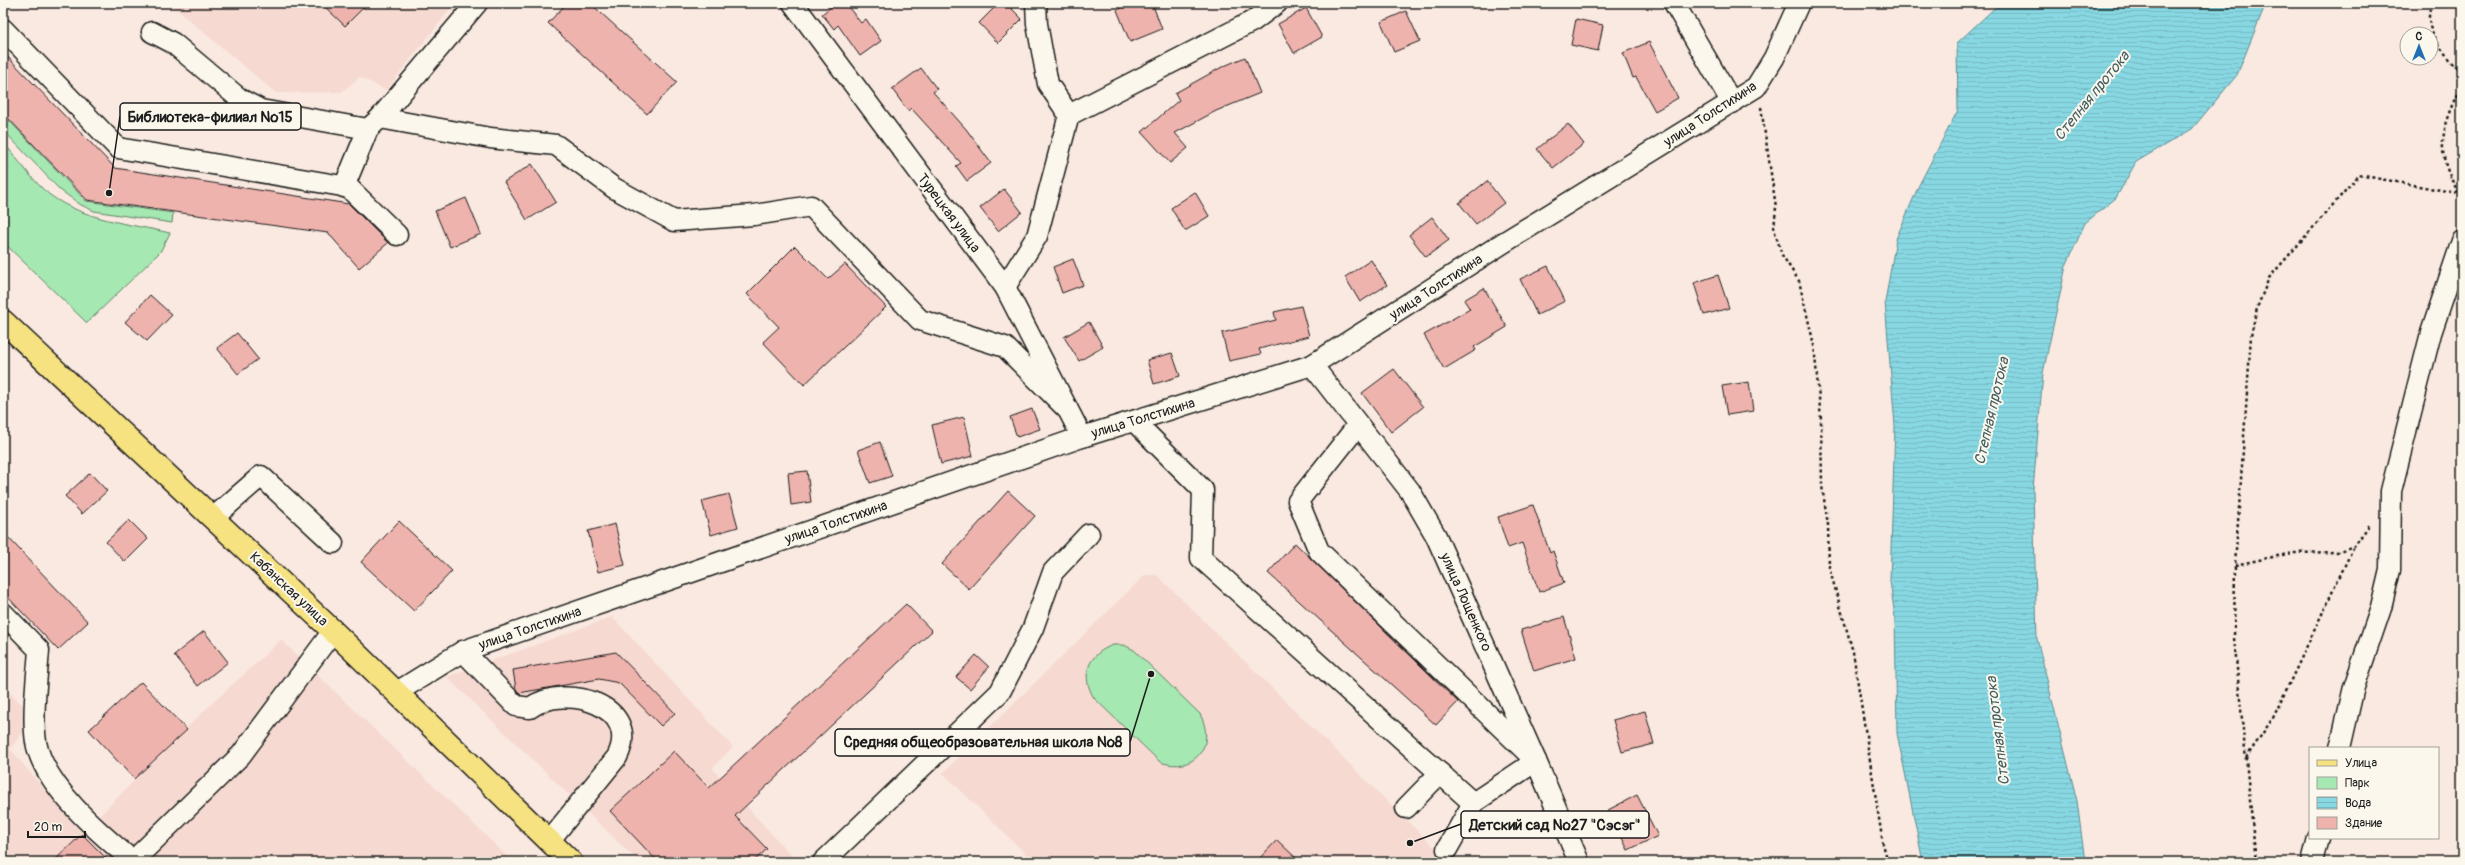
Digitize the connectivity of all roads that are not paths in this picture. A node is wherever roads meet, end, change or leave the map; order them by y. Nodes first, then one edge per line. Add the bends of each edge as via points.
1 (477, 3) edge
2 (794, 3) edge
3 (1036, 3) edge
4 (1277, 3) edge
5 (1674, 3) edge
6 (1799, 3) edge
7 (3, 29) edge
8 (152, 32) dead end
9 (1732, 103) junction
10 (1069, 115) junction
11 (374, 123) junction
12 (344, 187) junction
13 (396, 236) dead end
14 (2462, 241) edge
15 (1005, 287) junction
16 (3, 320) edge
17 (1312, 366) junction
18 (1068, 408) junction
19 (1134, 420) junction
20 (1358, 425) junction
21 (1082, 437) junction
22 (213, 518) junction
23 (1089, 534) dead end
24 (333, 543) dead end
25 (3, 613) edge
26 (333, 630) junction
27 (462, 651) junction
28 (397, 692) junction
29 (2340, 747) edge
30 (1536, 760) junction
31 (1440, 773) junction
32 (1473, 803) junction
33 (1406, 808) dead end
34 (2318, 839) edge
35 (549, 841) junction
36 (1447, 849) dead end
37 (571, 862) edge
38 (823, 862) edge
39 (1579, 862) edge
40 (2312, 862) edge

1 - 11 street
2 - 15 street, Турецкая улица
3 - 10 street via 1037,24 1048,84
4 - 10 street via 1253,21
5 - 9 street
6 - 9 street, улица Толстихина via 1774,58 1756,87
7 - 12 street via 118,148
8 - 11 street via 173,43 240,100 261,110
9 - 17 street, улица Толстихина via 1510,239
10 - 15 street via 1037,236
11 - 12 street
11 - 18 street via 556,145 614,188 674,221 754,215 811,206 920,320 1005,346
12 - 13 street via 348,187
14 - 29 street via 2431,333 2391,491 2390,570 2381,608 2354,688
15 - 18 street, Турецкая улица
16 - 22 main road, Кабанская улица
17 - 19 street, улица Толстихина
17 - 20 street, улица Лощенкого
18 - 21 street, Турецкая улица
19 - 21 street, улица Толстихина
19 - 31 street via 1203,490 1201,558
20 - 30 street, улица Лощенкого via 1410,491 1436,536
20 - 30 street via 1298,501 1319,552
21 - 27 street, улица Толстихина
22 - 24 street via 261,476
22 - 26 main road, Кабанская улица
23 - 38 street via 1053,572 1033,628 1000,692
25 - 26 street via 39,650 36,741 41,758 64,795 100,834 133,861 241,754
26 - 28 main road, Кабанская улица
27 - 28 street, улица Толстихина
27 - 35 street via 516,706 530,708 554,697 572,696 608,710 620,728 622,746 616,757
28 - 35 main road, Кабанская улица
30 - 32 street
30 - 39 street, улица Лощенкого
31 - 32 street
31 - 33 street
32 - 36 street
34 - 40 street
35 - 37 main road, Кабанская улица

